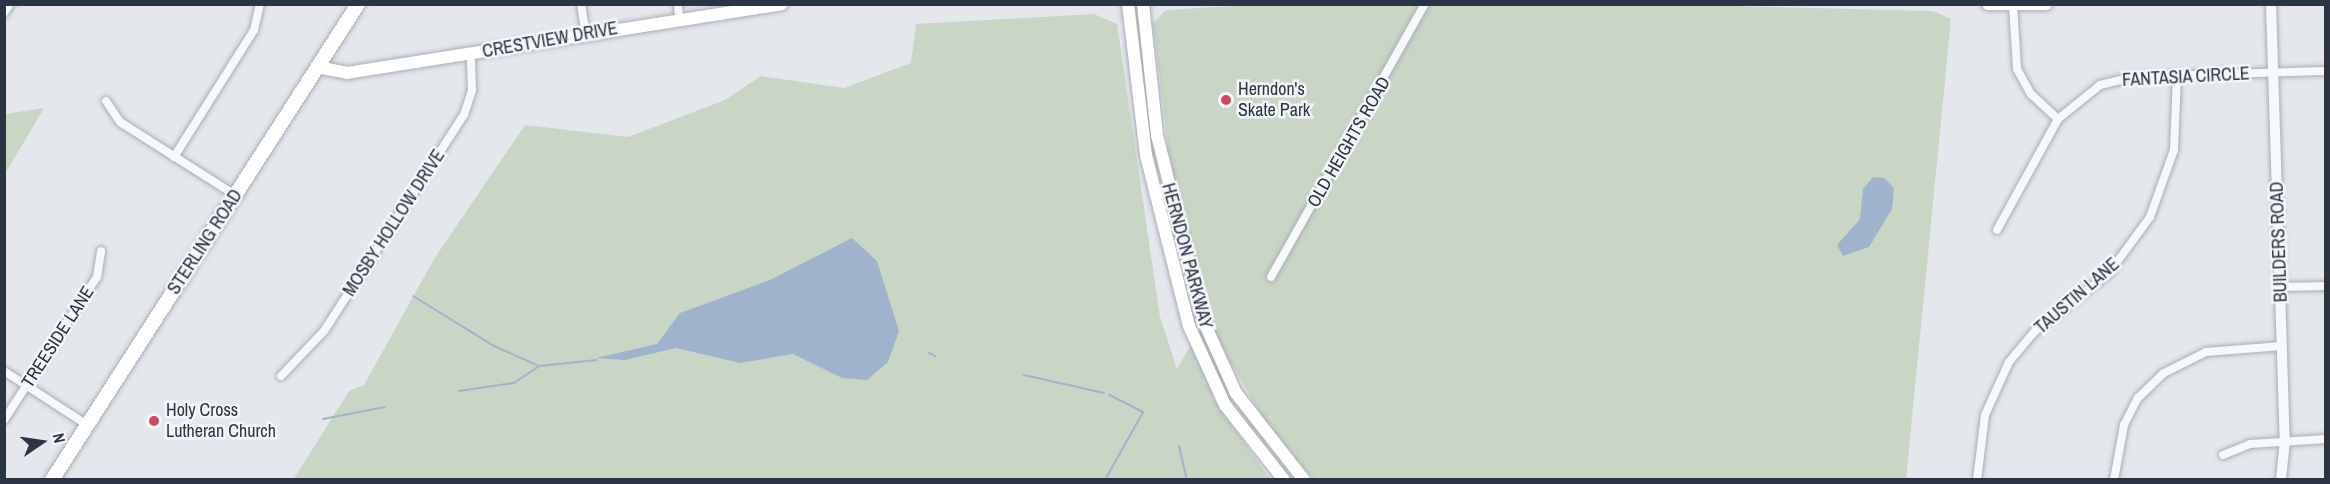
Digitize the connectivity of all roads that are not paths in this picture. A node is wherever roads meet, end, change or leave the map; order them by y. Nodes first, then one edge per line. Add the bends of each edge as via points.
1 (10, 4) edge
2 (260, 4) edge
3 (358, 4) edge
4 (581, 4) edge
5 (678, 4) edge
6 (782, 4) edge
7 (1128, 4) edge
8 (1143, 4) edge
9 (1425, 4) edge
10 (1988, 4) edge
11 (2046, 4) edge
12 (2271, 4) edge
13 (2013, 5) edge
14 (4, 13) edge
15 (678, 18) junction
16 (586, 34) junction
17 (471, 54) junction
18 (317, 67) junction
19 (2325, 71) edge
20 (2274, 72) junction
21 (2177, 75) junction
22 (106, 101) dead end
23 (2058, 119) junction
24 (174, 157) junction
25 (235, 195) junction
26 (1997, 230) dead end
27 (101, 251) dead end
28 (1271, 277) dead end
29 (2325, 286) edge
30 (2281, 287) junction
31 (2282, 346) junction
32 (4, 371) edge
33 (281, 376) dead end
34 (27, 386) junction
35 (4, 420) edge
36 (87, 425) junction
37 (2325, 440) edge
38 (2285, 441) junction
39 (2223, 455) dead end
40 (52, 480) edge
41 (1284, 480) edge
42 (1304, 480) edge
43 (1977, 480) edge
44 (2114, 480) edge
45 (2281, 480) edge

1 - 14 street
2 - 24 street via 254,30
3 - 18 main road, STERLING ROAD
4 - 16 street
5 - 15 street
6 - 15 main road, CRESTVIEW DRIVE
7 - 41 main road, HERNDON PARKWAY via 1146,155 1189,326 1225,405
8 - 42 main road, HERNDON PARKWAY via 1157,135 1203,320 1236,393
9 - 28 street, OLD HEIGHTS ROAD
10 - 13 main road
11 - 13 main road
12 - 20 street, BUILDERS ROAD
13 - 23 street via 2017,69 2031,94
15 - 16 main road, CRESTVIEW DRIVE
16 - 17 main road, CRESTVIEW DRIVE
17 - 18 main road, CRESTVIEW DRIVE via 346,73
17 - 33 street, MOSBY HOLLOW DRIVE via 472,90 464,115 324,332
18 - 25 main road, STERLING ROAD
19 - 20 street, FANTASIA CIRCLE
20 - 21 street, FANTASIA CIRCLE
20 - 30 street, BUILDERS ROAD
21 - 23 street, FANTASIA CIRCLE via 2100,85
21 - 43 street, TAUSTIN LANE via 2174,150 2150,217 2109,273 2035,331 2009,362 1986,415
22 - 24 street via 120,122
23 - 26 street, FANTASIA CIRCLE
24 - 25 street
25 - 36 main road, STERLING ROAD
27 - 34 street, TREESIDE LANE via 97,276
29 - 30 street
30 - 31 street, BUILDERS ROAD
31 - 38 street, BUILDERS ROAD
31 - 44 street via 2206,352 2164,373 2139,398 2124,424
32 - 34 street
34 - 35 street, TREESIDE LANE
34 - 36 street
36 - 40 main road, STERLING ROAD
37 - 38 street
38 - 39 street via 2240,446
38 - 45 street, BUILDERS ROAD

